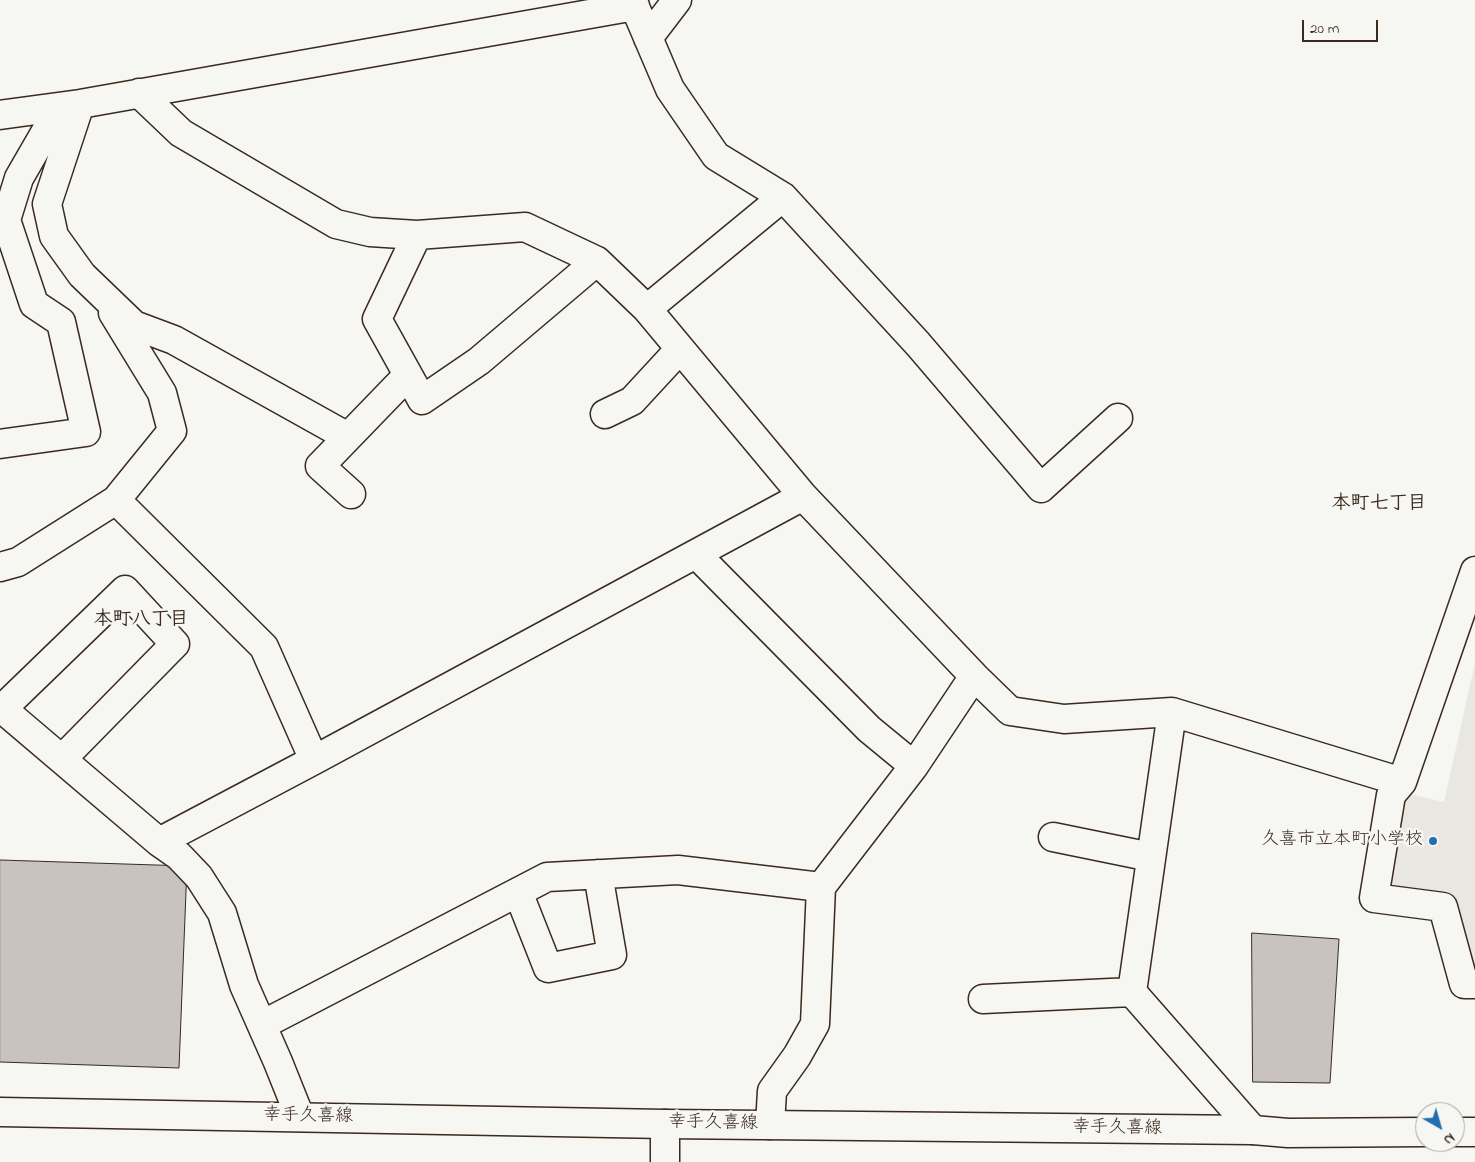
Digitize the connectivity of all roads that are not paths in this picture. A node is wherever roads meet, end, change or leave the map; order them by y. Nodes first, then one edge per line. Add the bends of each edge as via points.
1 (678, 0) edge
2 (633, 3) edge
3 (648, 38) junction
4 (139, 93) junction
5 (70, 106) junction
6 (0, 115) edge
7 (784, 197) junction
8 (417, 236) junction
9 (597, 261) junction
10 (99, 291) junction
11 (647, 309) junction
12 (680, 349) junction
13 (408, 375) junction
14 (605, 414) dead end
15 (1118, 418) dead end
16 (348, 437) junction
17 (0, 444) edge
18 (351, 494) dead end
19 (802, 496) junction
20 (116, 500) junction
21 (696, 554) junction
22 (0, 567) edge
23 (1475, 571) edge
24 (974, 676) junction
25 (1, 708) edge
26 (1172, 712) junction
27 (62, 759) junction
28 (314, 760) junction
29 (914, 766) junction
30 (1402, 782) junction
31 (1054, 837) dead end
32 (159, 842) junction
33 (1151, 857) junction
34 (598, 874) junction
35 (821, 887) junction
36 (518, 892) junction
37 (1475, 984) edge
38 (1132, 992) junction
39 (983, 999) dead end
40 (262, 1025) junction
41 (0, 1112) edge
42 (300, 1117) junction
43 (665, 1124) junction
44 (770, 1125) junction
45 (1252, 1130) junction
46 (1415, 1132) edge
47 (665, 1162) edge

1 - 3 street
2 - 3 street
2 - 4 street
3 - 7 street via 670,89 716,156
4 - 5 street
4 - 8 street via 181,133 336,224 370,232
5 - 6 street
5 - 10 street via 47,204 54,236 82,275
5 - 17 street via 18,178 6,220 34,304 61,322 86,432
7 - 11 street
7 - 15 street via 918,344 1041,488
8 - 9 street via 525,227
8 - 13 street via 377,319
9 - 11 street
9 - 13 street via 479,361 422,400
10 - 16 street via 134,325 174,340
10 - 20 street via 162,393 172,432
11 - 12 street
12 - 14 street via 632,401
12 - 19 street
13 - 16 street
16 - 18 street via 320,466
19 - 21 street
19 - 24 street
20 - 22 street via 18,562
20 - 28 street via 264,647
21 - 28 street
21 - 29 street via 870,729
23 - 30 street
24 - 26 street via 1010,711 1064,719
24 - 29 street
25 - 27 street
25 - 27 street via 125,590 175,644
26 - 30 street
26 - 33 street
27 - 32 street
28 - 32 street
29 - 35 street
30 - 37 street via 1392,795 1374,898 1443,907 1464,984
31 - 33 street
32 - 40 street via 179,856 199,877 222,913 244,985
33 - 38 street
34 - 35 street via 678,870
34 - 36 street via 547,877
34 - 36 street via 612,955 548,968
35 - 44 street via 816,1024 772,1091
36 - 40 street
38 - 39 street
38 - 45 street
40 - 42 street
41 - 42 street, 幸手久喜線
42 - 43 street, 幸手久喜線
43 - 44 street, 幸手久喜線
43 - 47 street
44 - 45 street, 幸手久喜線
45 - 46 street, 幸手久喜線 via 1288,1133

